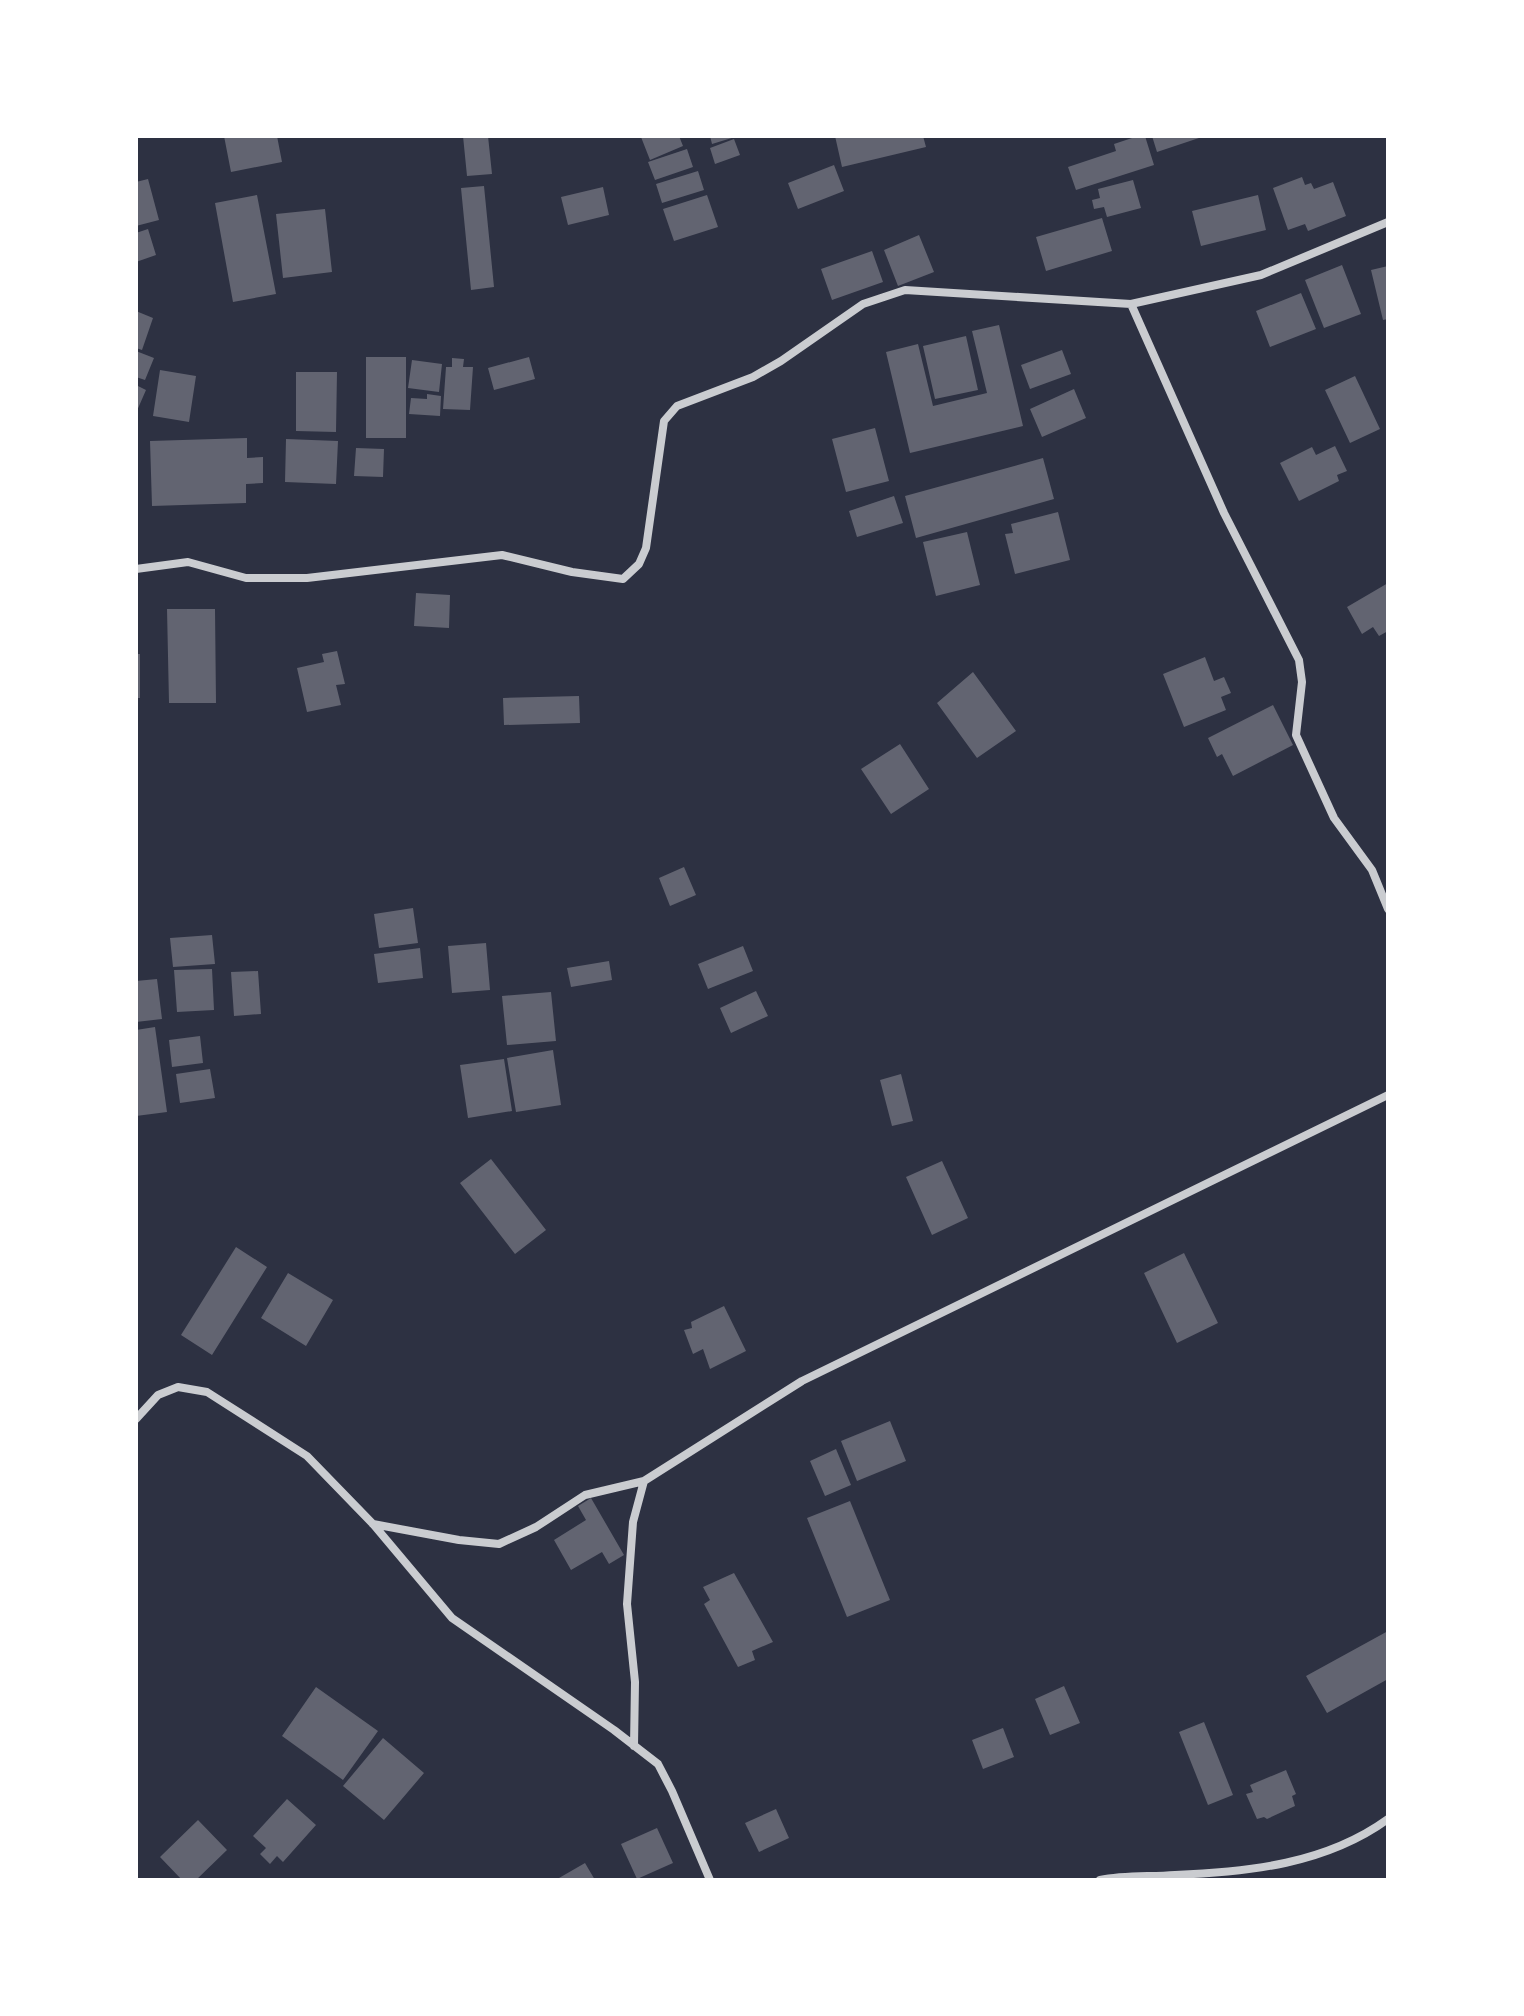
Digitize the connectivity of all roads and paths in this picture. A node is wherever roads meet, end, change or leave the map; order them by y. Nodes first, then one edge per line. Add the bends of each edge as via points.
1 (1388, 222) edge
2 (1131, 304) junction
3 (136, 569) edge
4 (1388, 909) edge
5 (1388, 1095) edge
6 (136, 1419) edge
7 (644, 1481) junction
8 (373, 1524) junction
9 (634, 1746) junction
10 (1388, 1819) edge
11 (710, 1880) edge
12 (1100, 1880) edge

1 - 2 street via 1261,275
2 - 3 street via 905,290 863,304 753,377 668,413 646,548 623,579 502,555 307,578 246,578 188,562
2 - 4 street via 1224,513 1299,660 1296,735 1308,765 1334,818 1372,870
5 - 7 street via 802,1381
6 - 8 street via 158,1395 178,1387 207,1392 307,1456
7 - 8 street via 585,1495 499,1544
7 - 9 street via 633,1522 627,1604 635,1682
8 - 9 street via 452,1618
9 - 11 street via 658,1764
10 - 12 street via 1364,1837 1307,1859 1236,1872

